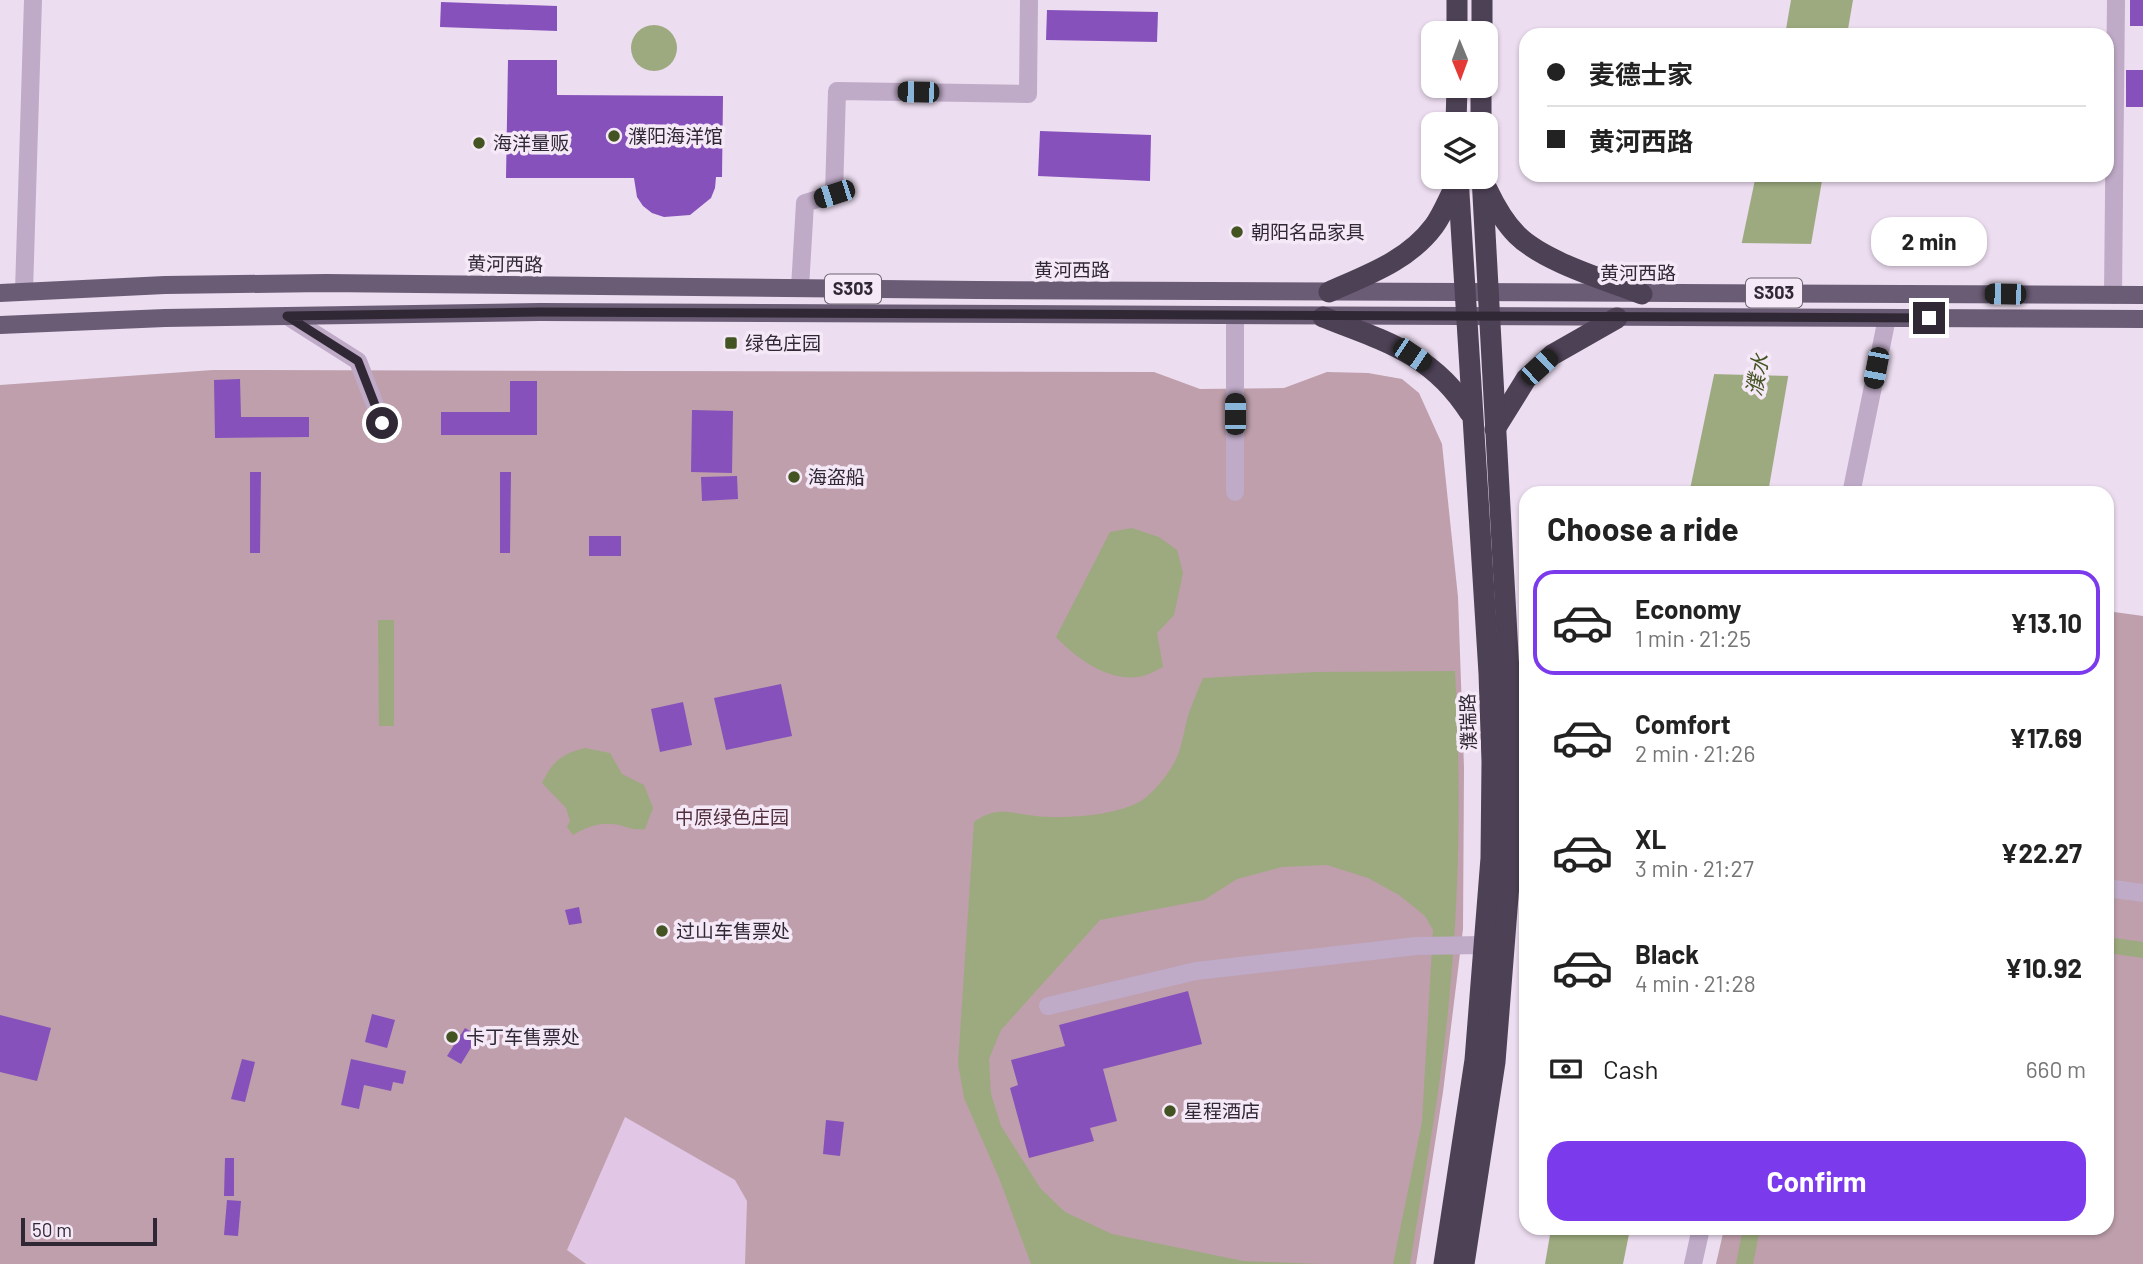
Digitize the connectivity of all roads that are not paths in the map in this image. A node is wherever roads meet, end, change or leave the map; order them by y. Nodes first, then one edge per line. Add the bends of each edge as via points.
1 (33, 0) edge
2 (1029, 0) edge
3 (1457, 0) edge
4 (1482, 0) edge
5 (2116, 0) edge
6 (1457, 21) edge
7 (1482, 21) edge
8 (1453, 189) edge
9 (1459, 189) edge
10 (1483, 189) edge
11 (1488, 189) edge
12 (800, 288) junction
13 (24, 291) junction
14 (1329, 292) junction
15 (0, 293) edge
16 (1464, 293) junction
17 (1488, 293) junction
18 (1642, 294) junction
19 (2113, 295) junction
20 (2143, 295) edge
21 (287, 316) junction
22 (1236, 316) junction
23 (1323, 317) junction
24 (1466, 318) junction
25 (1489, 318) junction
26 (1617, 318) junction
27 (1887, 318) junction
28 (2143, 319) edge
29 (0, 325) edge
30 (1471, 416) junction
31 (382, 423) dead end
32 (1495, 429) junction
33 (1853, 486) edge
34 (1235, 492) dead end
35 (2114, 889) edge
36 (2143, 893) edge
37 (1485, 945) junction
38 (1048, 1006) dead end
39 (1699, 1235) edge
40 (1444, 1264) edge
41 (1464, 1264) edge
42 (1693, 1264) edge

1 - 13 street
2 - 12 street via 1028,94 837,91 834,194 805,203
3 - 6 highway
4 - 7 highway
5 - 19 street
8 - 14 highway via 1435,225 1413,250
9 - 16 highway, 濮瑞路
10 - 17 highway
11 - 18 highway via 1518,237 1542,253
12 - 13 main road, 黄河西路 / S303 via 326,283
12 - 14 main road, 黄河西路 / S303
13 - 15 main road, 黄河西路 / S303
14 - 16 main road, 黄河西路 / S303
16 - 17 main road, 黄河西路 / S303
16 - 24 highway, 濮瑞路
17 - 18 main road, 黄河西路 / S303
17 - 25 highway
18 - 19 main road, 黄河西路 / S303
19 - 20 main road, 黄河西路 / S303
21 - 22 main road, S303 via 554,312
21 - 29 main road, S303
21 - 31 street via 358,361
22 - 23 main road, S303
22 - 34 street
23 - 24 main road, S303
23 - 30 highway via 1412,355 1437,372
24 - 25 main road, S303
24 - 30 highway, 濮瑞路
25 - 26 main road, S303
25 - 32 highway
26 - 27 main road, S303
26 - 32 highway via 1552,355 1526,379
27 - 28 main road, S303
27 - 33 street
30 - 37 highway, 濮瑞路 via 1492,762
32 - 41 highway via 1512,762 1511,859 1495,1062
35 - 36 street
37 - 38 street via 1416,946 1196,971
37 - 40 highway, 濮瑞路 via 1475,1060
39 - 42 street

